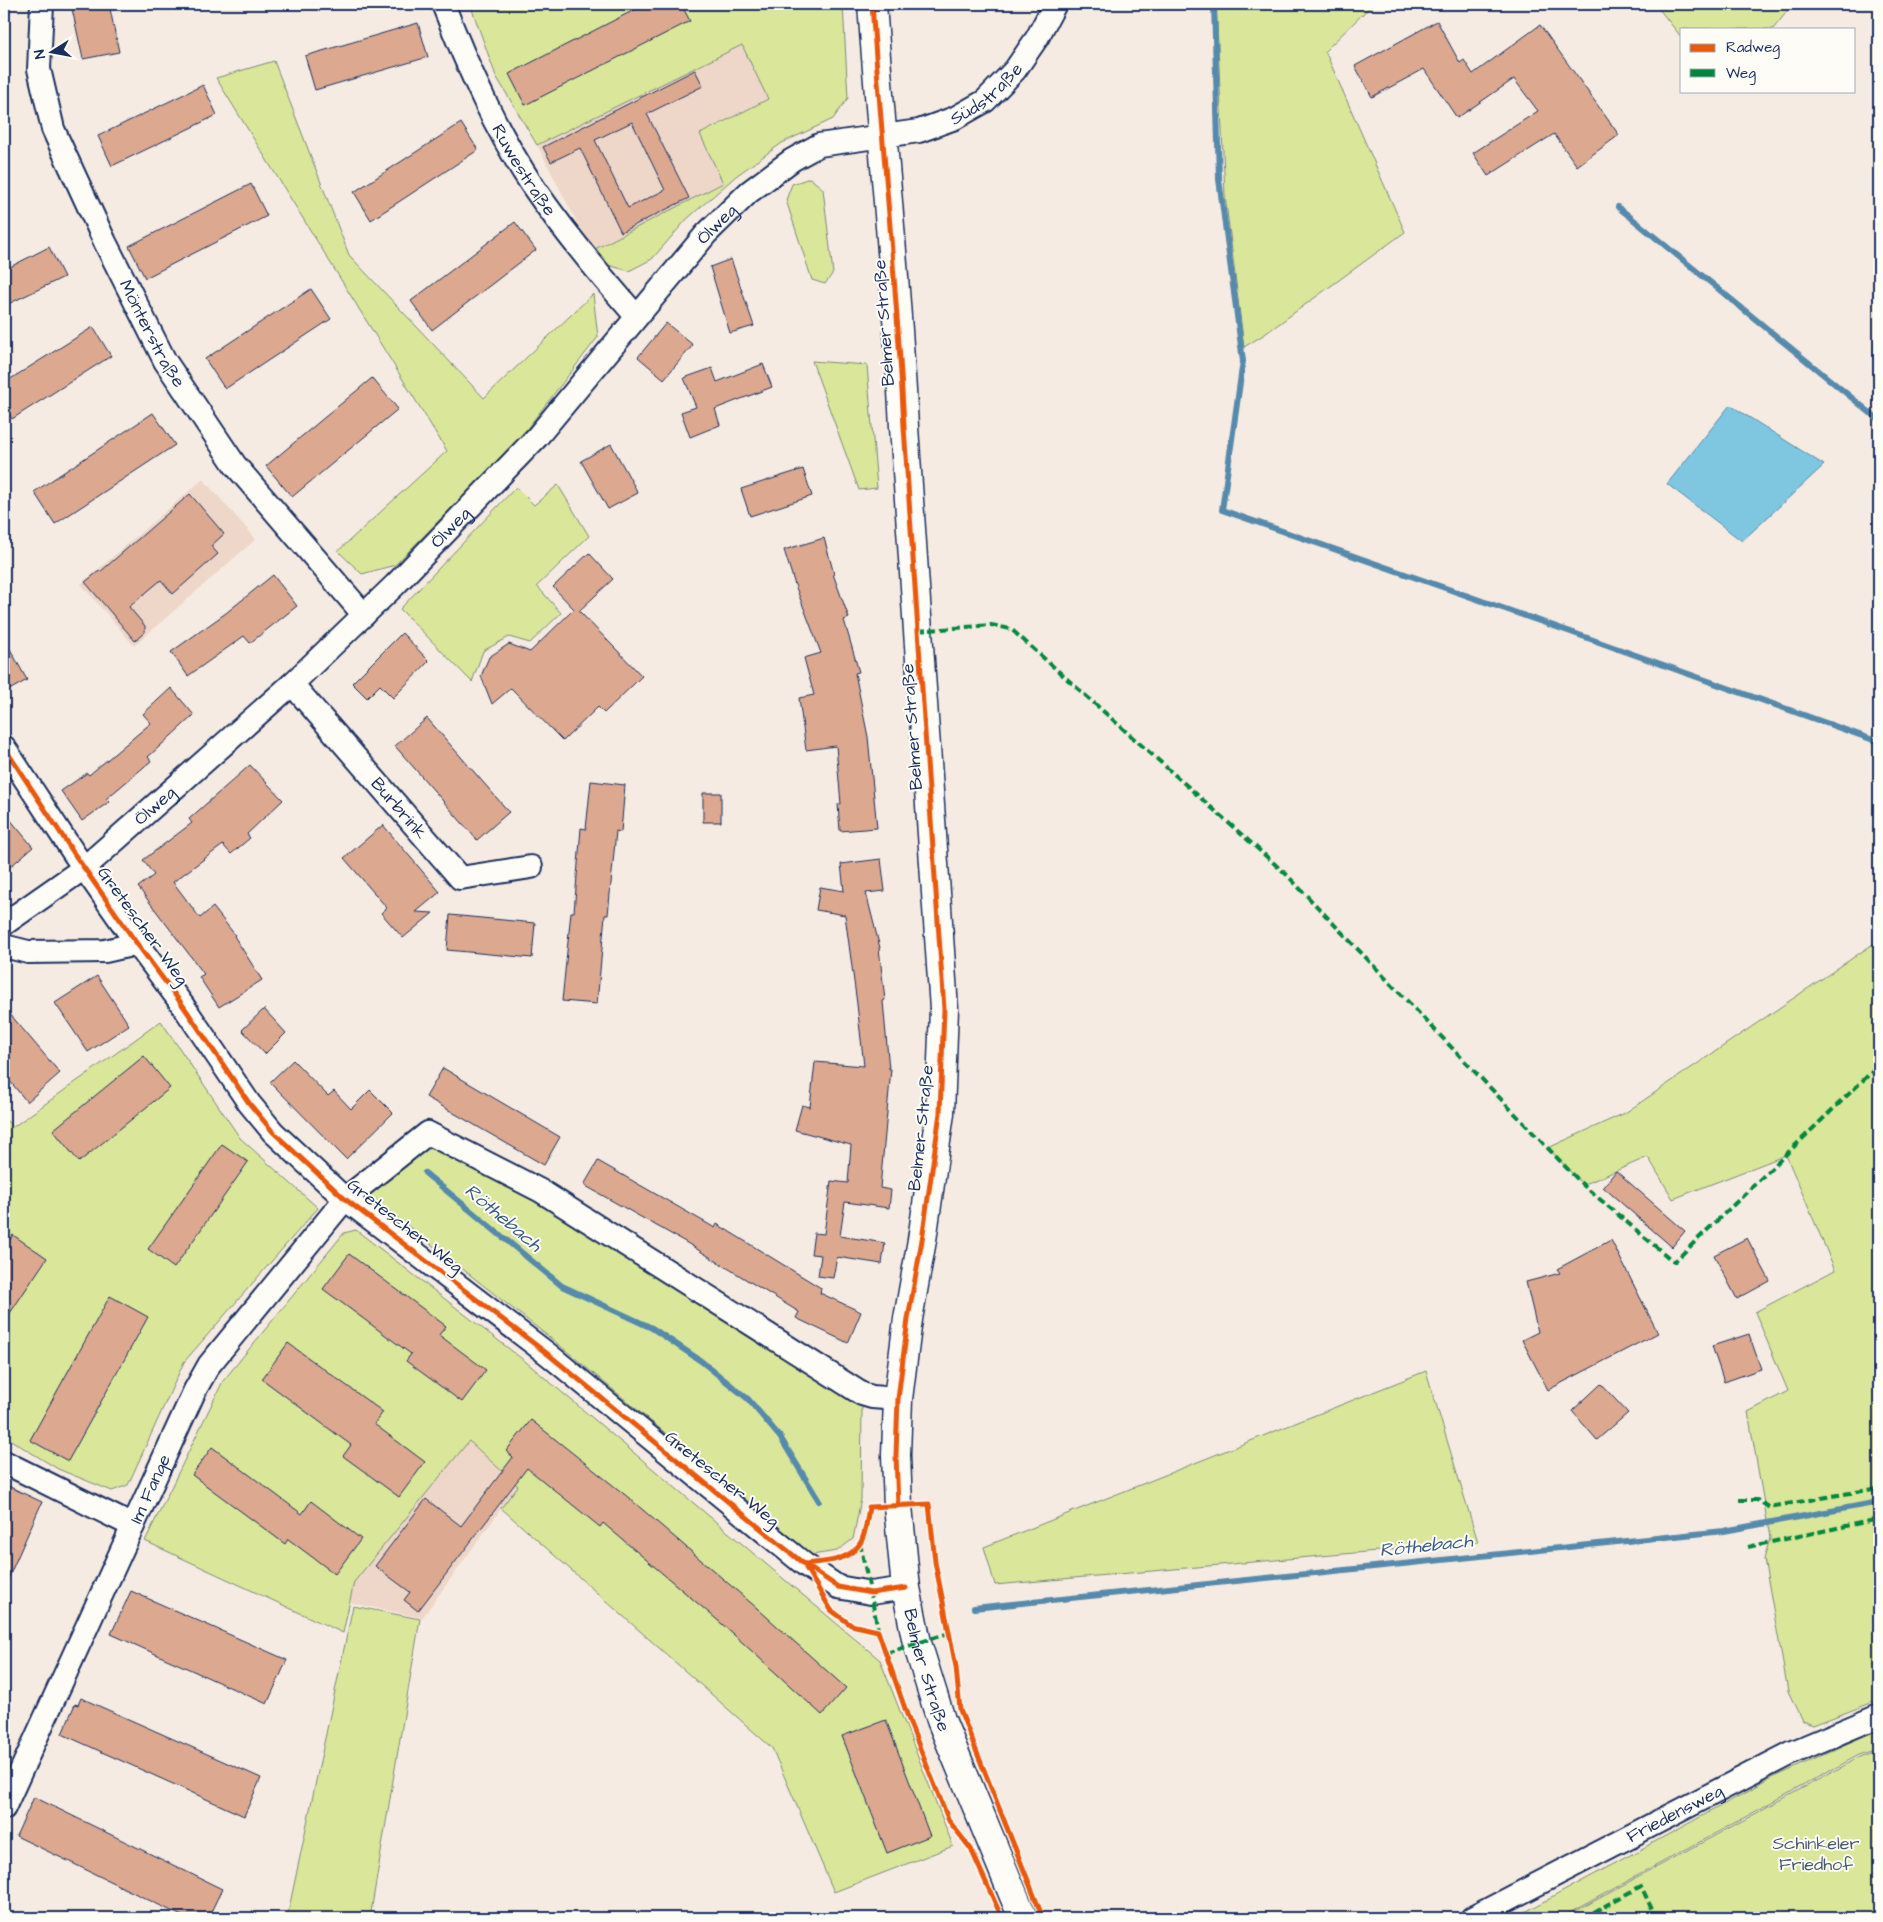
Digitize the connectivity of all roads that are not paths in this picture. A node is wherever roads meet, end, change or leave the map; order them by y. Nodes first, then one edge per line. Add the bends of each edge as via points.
1 (42, 4) edge
2 (443, 4) edge
3 (872, 4) edge
4 (1055, 4) edge
5 (881, 137) junction
6 (636, 316) junction
7 (364, 615) junction
8 (292, 684) junction
9 (4, 747) edge
10 (531, 867) dead end
11 (84, 868) junction
12 (4, 924) edge
13 (135, 941) junction
14 (4, 946) edge
15 (345, 1199) junction
16 (898, 1399) junction
17 (4, 1462) edge
18 (133, 1526) junction
19 (906, 1588) junction
20 (1879, 1716) edge
21 (4, 1808) edge
22 (1023, 1918) edge
23 (1472, 1918) edge

1 - 7 street, Mönterstraße via 39,69 53,128 105,242 165,361 235,465
2 - 6 street, Ruwestraße via 472,77 534,187 579,248
3 - 5 street, Belmer Straße
4 - 5 street, Südstraße via 1015,70 985,101 956,118 919,131
5 - 6 street, Ölweg via 819,146 792,160 749,192 706,234
5 - 16 street, Belmer Straße via 900,338 944,1009 940,1113
6 - 7 street, Ölweg via 536,437
7 - 8 street, Ölweg
8 - 10 street, Burbrink via 460,878
8 - 11 street, Ölweg
9 - 11 street, Gretescher Weg
11 - 12 street, Ölweg
11 - 13 street, Gretescher Weg
13 - 14 street via 116,950 105,951 28,952
13 - 15 street, Gretescher Weg via 249,1103 273,1132
15 - 16 street, Gretescher Weg via 428,1133 541,1191 862,1394
15 - 18 street, Im Fange via 209,1365
15 - 19 street, Gretescher Weg via 549,1355 804,1564 838,1587 871,1593
16 - 19 street, Belmer Straße via 896,1455
17 - 18 street
18 - 21 street, Im Fange
19 - 22 street, Belmer Straße via 917,1643 941,1720
20 - 23 street, Friedensweg via 1790,1753

